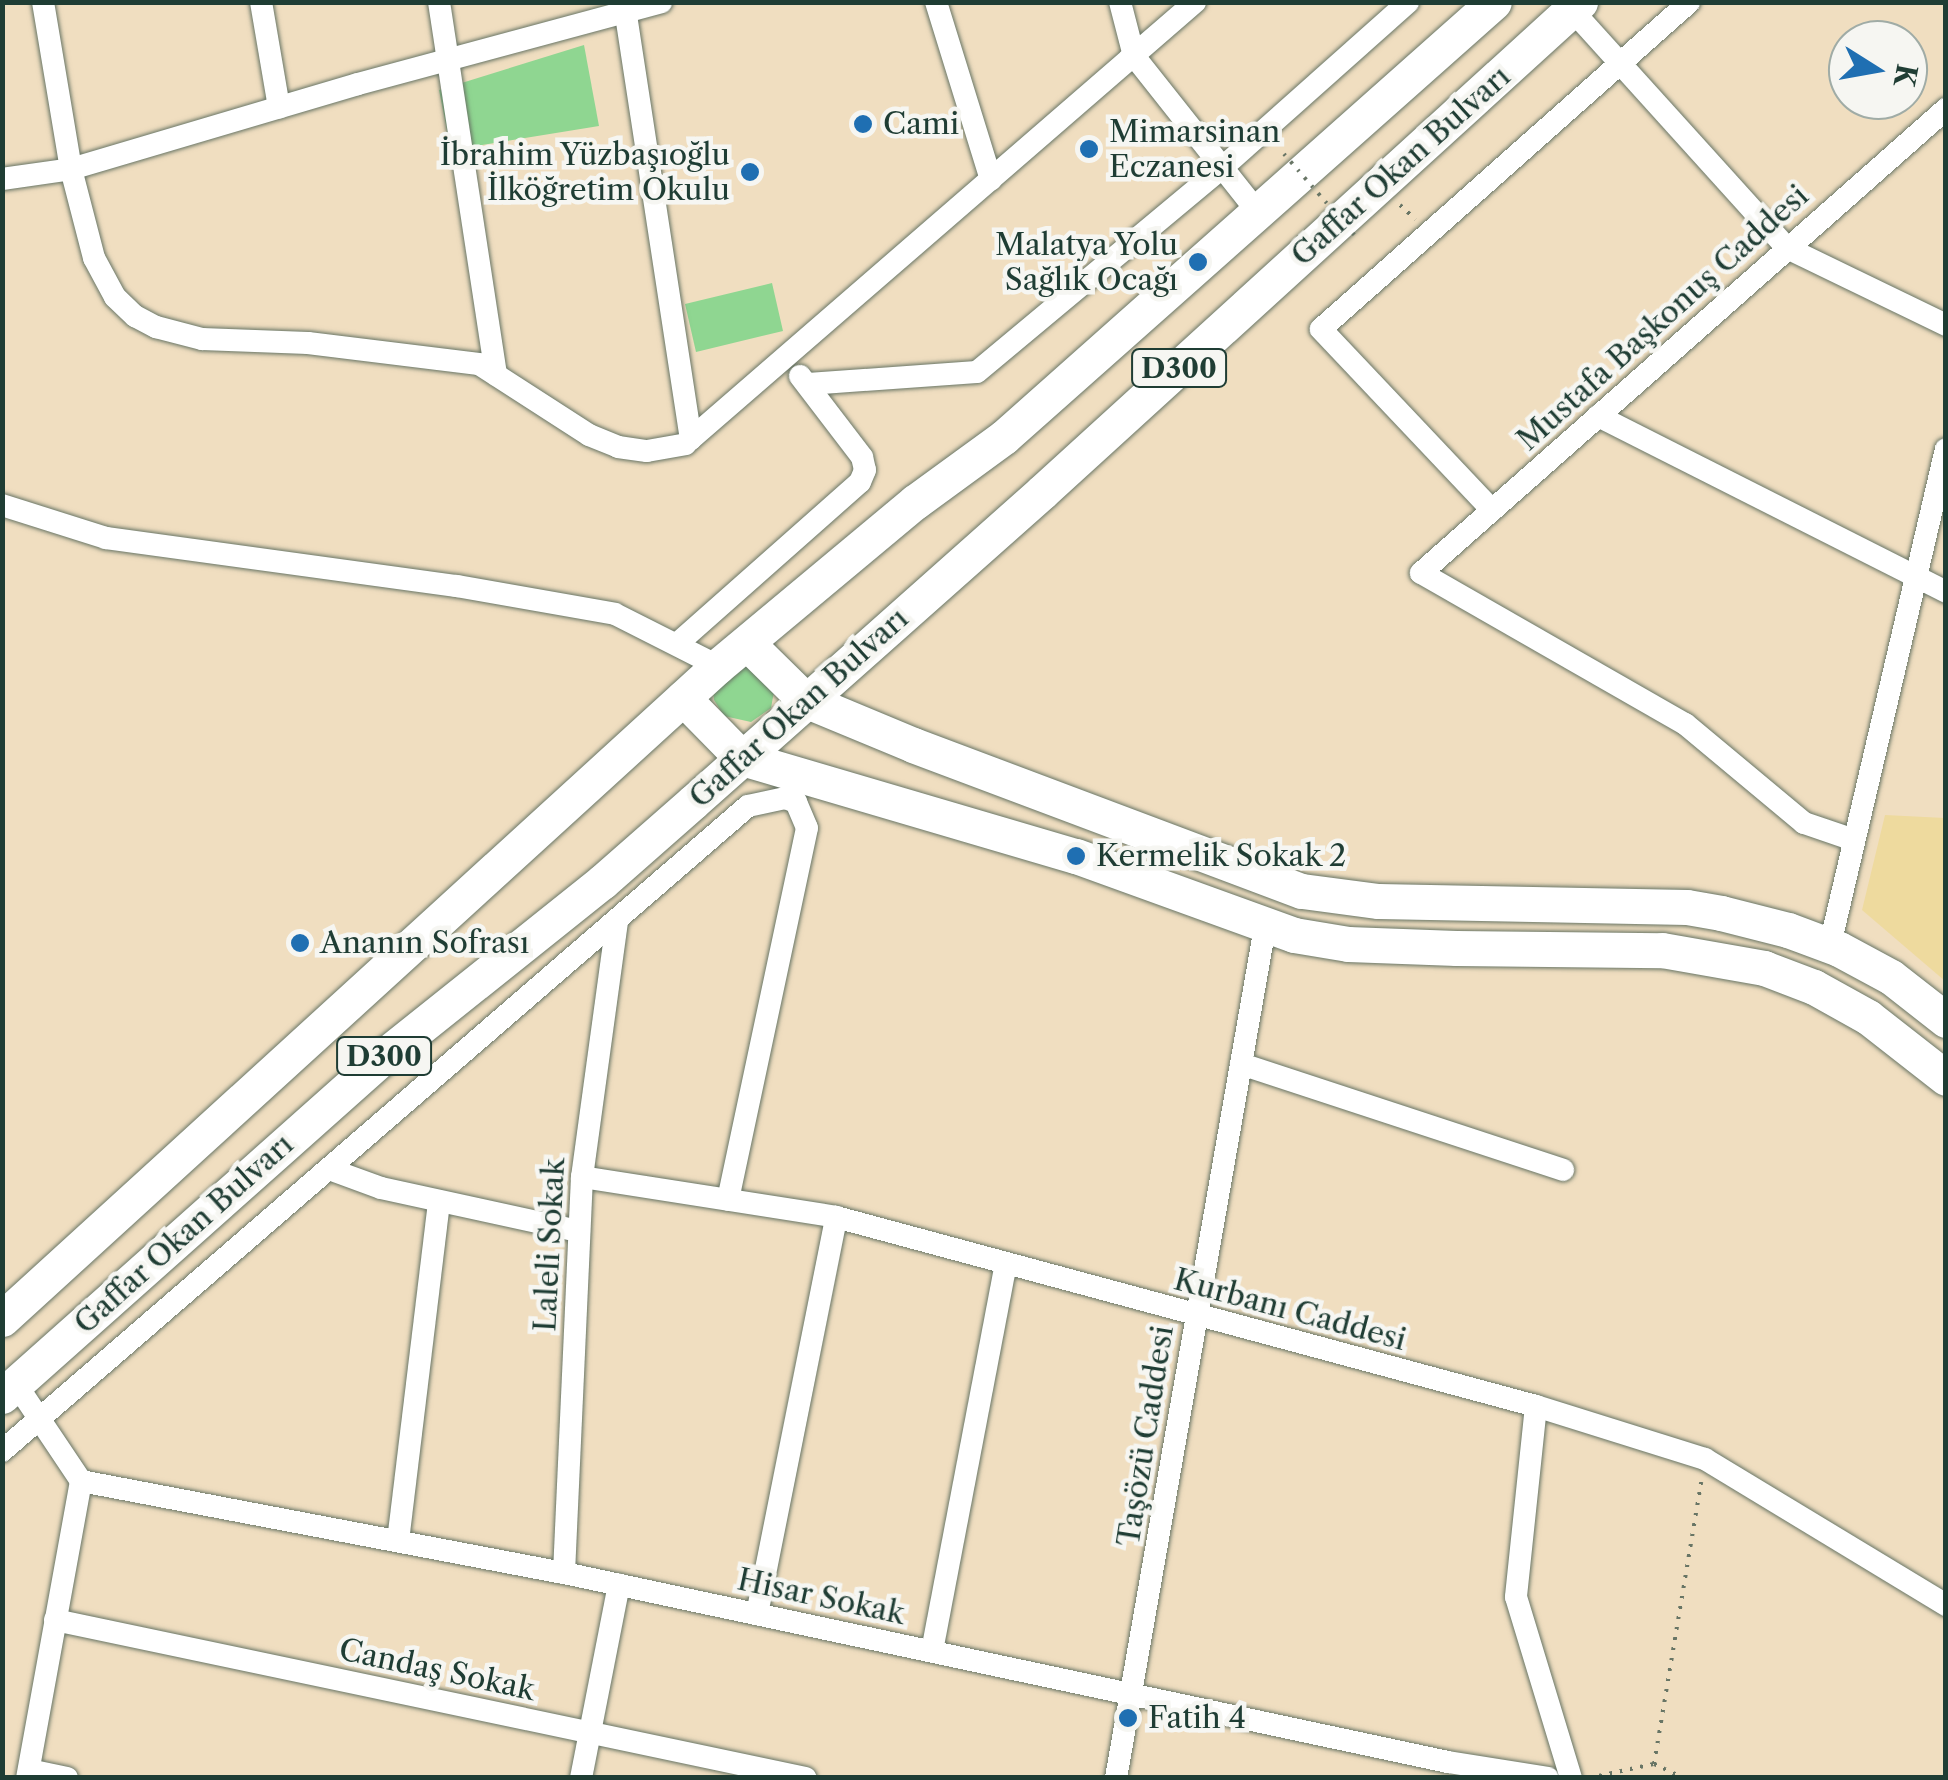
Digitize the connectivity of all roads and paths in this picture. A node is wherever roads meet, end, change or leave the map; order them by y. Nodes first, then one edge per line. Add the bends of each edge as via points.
1 (43, 2) edge
2 (261, 2) edge
3 (438, 2) edge
4 (661, 2) edge
5 (936, 2) edge
6 (1120, 2) edge
7 (1195, 2) edge
8 (1408, 2) edge
9 (1494, 2) edge
10 (1689, 2) edge
11 (1576, 6) edge
12 (625, 7) edge
13 (1134, 56) junction
14 (447, 60) junction
15 (1618, 66) junction
16 (278, 107) junction
17 (1946, 109) edge
18 (1284, 154) dead end
19 (1222, 168) junction
20 (71, 169) junction
21 (2, 179) edge
22 (991, 180) junction
23 (1381, 184) junction
24 (1256, 210) junction
25 (1428, 234) junction
26 (1358, 239) dead end
27 (1787, 248) junction
28 (1946, 325) edge
29 (784, 358) junction
30 (496, 375) junction
31 (808, 384) junction
32 (1598, 416) junction
33 (691, 439) junction
34 (1946, 449) edge
35 (2, 505) edge
36 (1492, 510) junction
37 (1916, 579) junction
38 (1946, 592) edge
39 (747, 642) junction
40 (677, 644) junction
41 (718, 666) junction
42 (683, 698) junction
43 (805, 700) junction
44 (742, 758) junction
45 (1854, 840) junction
46 (618, 922) junction
47 (1265, 927) junction
48 (1830, 945) junction
49 (1946, 1020) edge
50 (1241, 1064) junction
51 (1946, 1078) edge
52 (329, 1169) junction
53 (1563, 1170) dead end
54 (582, 1177) junction
55 (728, 1200) junction
56 (440, 1201) junction
57 (836, 1218) junction
58 (580, 1231) junction
59 (1006, 1264) junction
60 (1196, 1316) junction
61 (2, 1319) edge
62 (9, 1390) edge
63 (1536, 1406) junction
64 (37, 1420) junction
65 (2, 1451) edge
66 (1705, 1459) junction
67 (81, 1481) junction
68 (398, 1541) junction
69 (564, 1573) junction
70 (619, 1585) junction
71 (1946, 1605) edge
72 (757, 1614) junction
73 (56, 1620) junction
74 (932, 1651) junction
75 (1133, 1694) junction
76 (590, 1734) junction
77 (1654, 1764) junction
78 (28, 1774) edge
79 (66, 1778) edge
80 (581, 1778) edge
81 (806, 1778) edge
82 (1116, 1778) edge
83 (1548, 1778) edge
84 (1570, 1778) edge
85 (1589, 1778) edge
86 (1684, 1778) edge

1 - 20 street
2 - 16 street
3 - 14 street
4 - 12 street
5 - 22 street
6 - 13 street
7 - 13 street
8 - 19 street
9 - 24 highway, Gaffar Okan Bulvarı / D300
10 - 15 street
11 - 15 street
11 - 23 highway, Gaffar Okan Bulvarı / D300
12 - 14 street
12 - 33 street
13 - 19 street
13 - 22 street
14 - 16 street
14 - 30 street
15 - 25 street
15 - 27 street
16 - 20 street
17 - 27 street, Mustafa Başkonuş Caddesi
18 - 26 path, bridge
19 - 24 street
19 - 31 street via 977,372
20 - 21 street
20 - 30 street via 99,272 115,297 147,323 202,339 326,345 479,364
22 - 29 street
23 - 25 path
23 - 43 highway, Gaffar Okan Bulvarı / D300
24 - 39 highway, Gaffar Okan Bulvarı / D300 via 1004,437
25 - 36 street via 1321,329
27 - 28 street
27 - 32 street, Mustafa Başkonuş Caddesi
29 - 31 street
29 - 33 street
30 - 33 street via 574,427 618,447 660,450
31 - 40 street via 862,457 860,482
32 - 36 street, Mustafa Başkonuş Caddesi
32 - 37 street
34 - 37 street
35 - 40 street via 106,538 615,614
36 - 45 street, Mustafa Başkonuş Caddesi via 1421,573 1685,724 1804,823
37 - 38 street
37 - 45 street
39 - 41 highway, Gaffar Okan Bulvarı / D300
39 - 43 highway
40 - 41 street
41 - 42 highway, Gaffar Okan Bulvarı / D300
42 - 44 highway
42 - 61 highway, Gaffar Okan Bulvarı / D300
43 - 44 highway, Gaffar Okan Bulvarı / D300
43 - 48 highway via 1302,891 1378,902 1687,907
44 - 47 highway via 1076,856
44 - 62 highway, Gaffar Okan Bulvarı / D300 via 602,882 384,1056
45 - 48 street
46 - 52 street
46 - 54 street, Laleli Sokak
46 - 55 street via 748,806 785,798 805,814
47 - 50 street, Taşözü Caddesi
47 - 51 highway via 1348,944 1662,950 1730,959 1838,999
48 - 49 highway via 1891,977
50 - 53 street
50 - 60 street, Taşözü Caddesi
52 - 56 street
52 - 64 street
54 - 55 street, Kurbanı Caddesi
54 - 58 street, Laleli Sokak
55 - 57 street, Kurbanı Caddesi
56 - 58 street
56 - 68 street
57 - 59 street, Kurbanı Caddesi
57 - 72 street
58 - 69 street, Laleli Sokak
59 - 60 street, Kurbanı Caddesi
59 - 74 street
60 - 63 street, Kurbanı Caddesi
60 - 75 street, Taşözü Caddesi
62 - 64 street
63 - 66 street, Kurbanı Caddesi
63 - 84 street via 1516,1597
64 - 65 street
64 - 67 street
66 - 71 street, Kurbanı Caddesi
66 - 77 path
67 - 68 street, Hisar Sokak
67 - 73 street
68 - 69 street, Hisar Sokak
69 - 70 street, Hisar Sokak
70 - 72 street, Hisar Sokak
70 - 76 street
72 - 74 street, Hisar Sokak
73 - 76 street, Candaş Sokak
73 - 78 street
74 - 75 street, Hisar Sokak
75 - 82 street, Taşözü Caddesi
75 - 83 street, Hisar Sokak
76 - 80 street
76 - 81 street, Candaş Sokak
77 - 85 path
77 - 86 path
78 - 79 street

